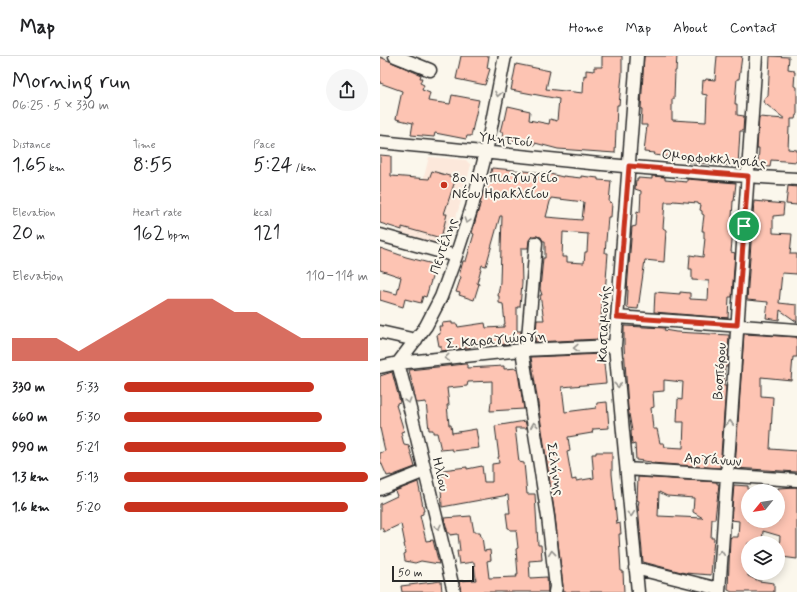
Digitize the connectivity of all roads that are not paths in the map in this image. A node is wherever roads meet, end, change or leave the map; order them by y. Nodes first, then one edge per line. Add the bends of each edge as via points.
1 (395, 56) edge
2 (505, 56) edge
3 (637, 56) edge
4 (756, 56) edge
5 (430, 70) dead end
6 (380, 142) edge
7 (486, 152) junction
8 (629, 166) junction
9 (748, 176) junction
10 (797, 179) edge
11 (380, 235) edge
12 (536, 243) dead end
13 (456, 256) junction
14 (617, 317) junction
15 (737, 325) junction
16 (797, 330) edge
17 (380, 332) edge
18 (416, 340) junction
19 (615, 346) junction
20 (524, 350) junction
21 (398, 363) junction
22 (380, 367) edge
23 (627, 469) junction
24 (425, 471) junction
25 (727, 475) junction
26 (797, 480) edge
27 (380, 489) edge
28 (635, 568) junction
29 (719, 590) edge
30 (454, 592) edge
31 (555, 592) edge
32 (638, 592) edge

1 - 5 street
2 -> 7 street, Πεντέλης
3 - 8 street, Κασταμονής
4 - 9 street, Βοσπόρου
6 - 7 street, Υμηττού
7 - 8 street, Υμηττού
7 -> 13 street, Πεντέλης
8 - 9 street, Ομορφοκκλησιάς
8 - 14 street, Κασταμονής
9 - 10 street, Ομορφοκκλησιάς
9 - 15 street, Βοσπόρου
11 - 13 street
12 - 20 street, Σελήνης
13 - 18 street, Πεντέλης via 441,297
14 - 15 street
14 - 19 street, Κασταμονής
15 - 16 street
25 -> 15 street, Βοσπόρου
17 - 18 street
18 - 21 street, Πεντέλης
19 -> 20 street, Σ. Καραγιώργη
19 -> 23 street, Κασταμονής
20 -> 21 street, Σ. Καραγιώργη
31 -> 20 street, Σελήνης via 548,517
21 - 22 street, Σ. Καραγιώργη
21 -> 24 street, Ηλίου
23 - 25 street, Αργάνων
23 -> 28 street, Κασταμονής
24 - 27 street
24 -> 30 street, Ηλίου
25 - 26 street, Αργάνων
29 -> 25 street, Βοσπόρου
28 - 29 street
28 - 32 street, Κασταμονής

